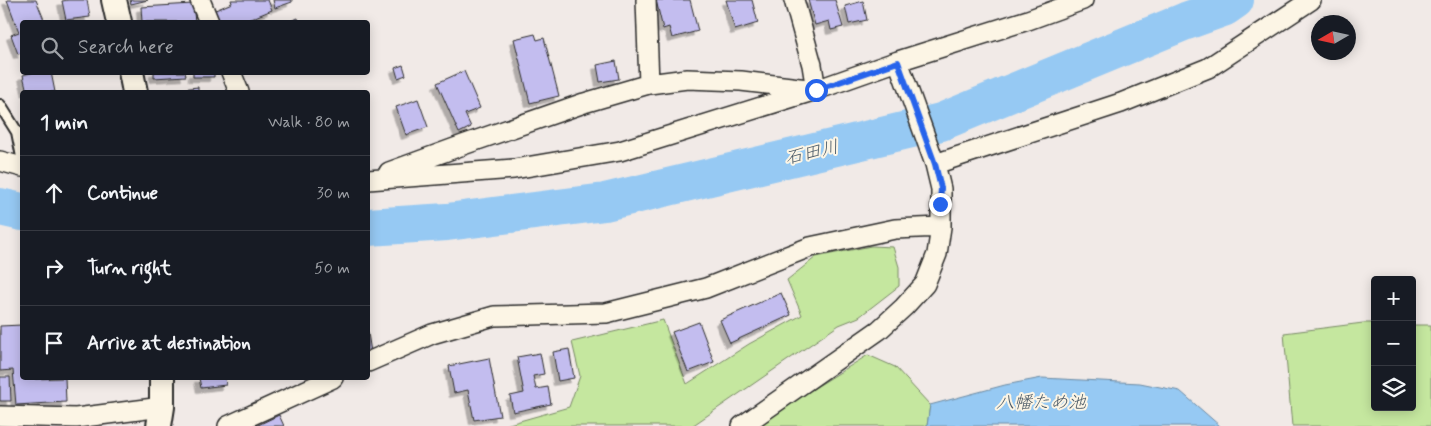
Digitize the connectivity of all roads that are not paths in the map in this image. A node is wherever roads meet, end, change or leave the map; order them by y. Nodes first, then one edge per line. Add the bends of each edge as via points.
1 (114, 0) edge
2 (200, 0) edge
3 (646, 0) edge
4 (794, 0) edge
5 (1083, 0) edge
6 (1311, 0) edge
7 (119, 20) edge
8 (208, 20) edge
9 (901, 68) junction
10 (132, 75) edge
11 (232, 75) edge
12 (649, 84) junction
13 (135, 90) edge
14 (238, 90) edge
15 (816, 90) junction
16 (0, 106) edge
17 (20, 147) edge
18 (933, 158) junction
19 (0, 160) edge
20 (20, 166) edge
21 (370, 179) edge
22 (370, 180) edge
23 (941, 227) junction
24 (370, 361) edge
25 (162, 380) edge
26 (329, 380) edge
27 (0, 416) edge
28 (160, 417) edge
29 (228, 426) edge
30 (742, 426) edge

1 - 7 street
2 - 8 street
3 - 12 street
4 - 15 street
5 - 9 street
6 - 18 street via 1208,68 1121,102
9 - 15 street
9 - 18 street
10 - 13 street
11 - 14 street
12 - 15 street via 687,79 741,81
12 - 21 street via 584,103
15 - 22 street via 620,151 514,169
16 - 17 lane via 17,132
18 - 23 street via 941,188
19 - 20 street
23 - 24 street via 895,229 810,247 706,288 606,313 494,316 432,334
23 - 30 street via 937,254 925,284 904,307 879,330
25 - 28 street
26 - 29 street
27 - 28 street

